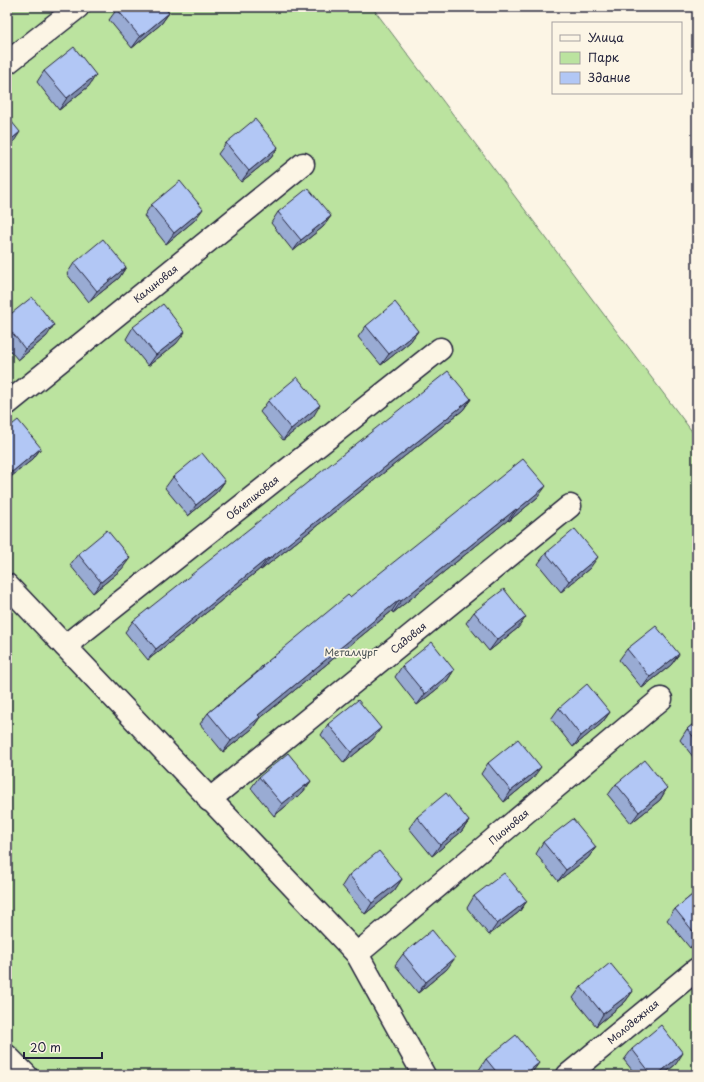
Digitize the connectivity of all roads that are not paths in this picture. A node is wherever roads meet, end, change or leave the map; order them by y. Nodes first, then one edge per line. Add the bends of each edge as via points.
1 (78, 7) edge
2 (7, 63) edge
3 (303, 164) dead end
4 (440, 349) dead end
5 (7, 404) edge
6 (570, 506) dead end
7 (7, 585) edge
8 (65, 646) junction
9 (661, 699) dead end
10 (209, 800) junction
11 (357, 954) junction
12 (697, 969) edge
13 (7, 1056) edge
14 (26, 1075) edge
15 (424, 1075) edge
16 (568, 1075) edge

1 - 2 main road
3 - 5 main road, Калиновая
4 - 8 main road, Облепиховая
6 - 10 main road, Садовая
7 - 8 main road
8 - 10 main road
9 - 11 main road, Пионовая
10 - 11 main road
11 - 15 main road
12 - 16 main road, Молодежная
13 - 14 main road

